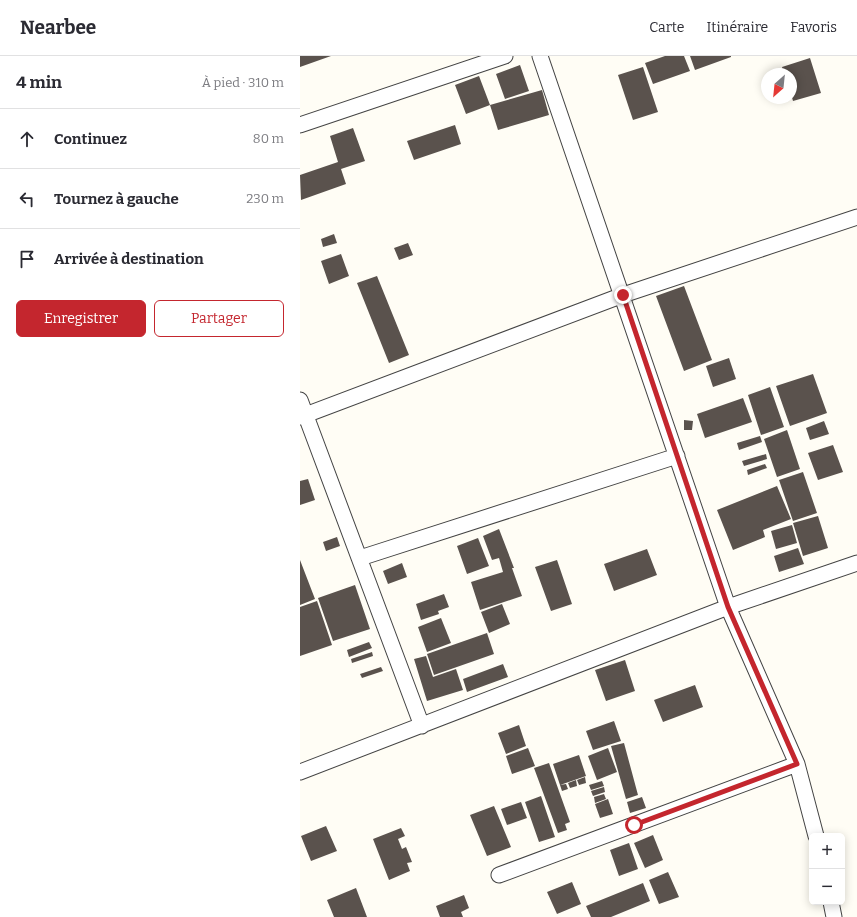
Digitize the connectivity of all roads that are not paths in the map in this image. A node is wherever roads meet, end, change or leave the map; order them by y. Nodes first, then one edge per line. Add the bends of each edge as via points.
1 (505, 56) edge
2 (540, 56) edge
3 (300, 125) edge
4 (857, 217) edge
5 (623, 295) junction
6 (300, 400) edge
7 (303, 416) edge
8 (677, 456) junction
9 (360, 558) junction
10 (857, 562) edge
11 (728, 607) junction
12 (422, 726) junction
13 (797, 764) junction
14 (300, 772) edge
15 (815, 833) edge
16 (499, 875) dead end
17 (832, 905) edge
18 (834, 917) edge

1 - 3 street
2 - 5 street
4 - 5 street
5 - 7 street
5 - 8 street
6 - 7 street
7 - 9 street
8 - 9 street
8 - 11 street
9 - 12 street
10 - 11 street
11 - 12 street
11 - 13 street
12 - 14 street
13 - 15 street
13 - 16 street
17 - 18 street

